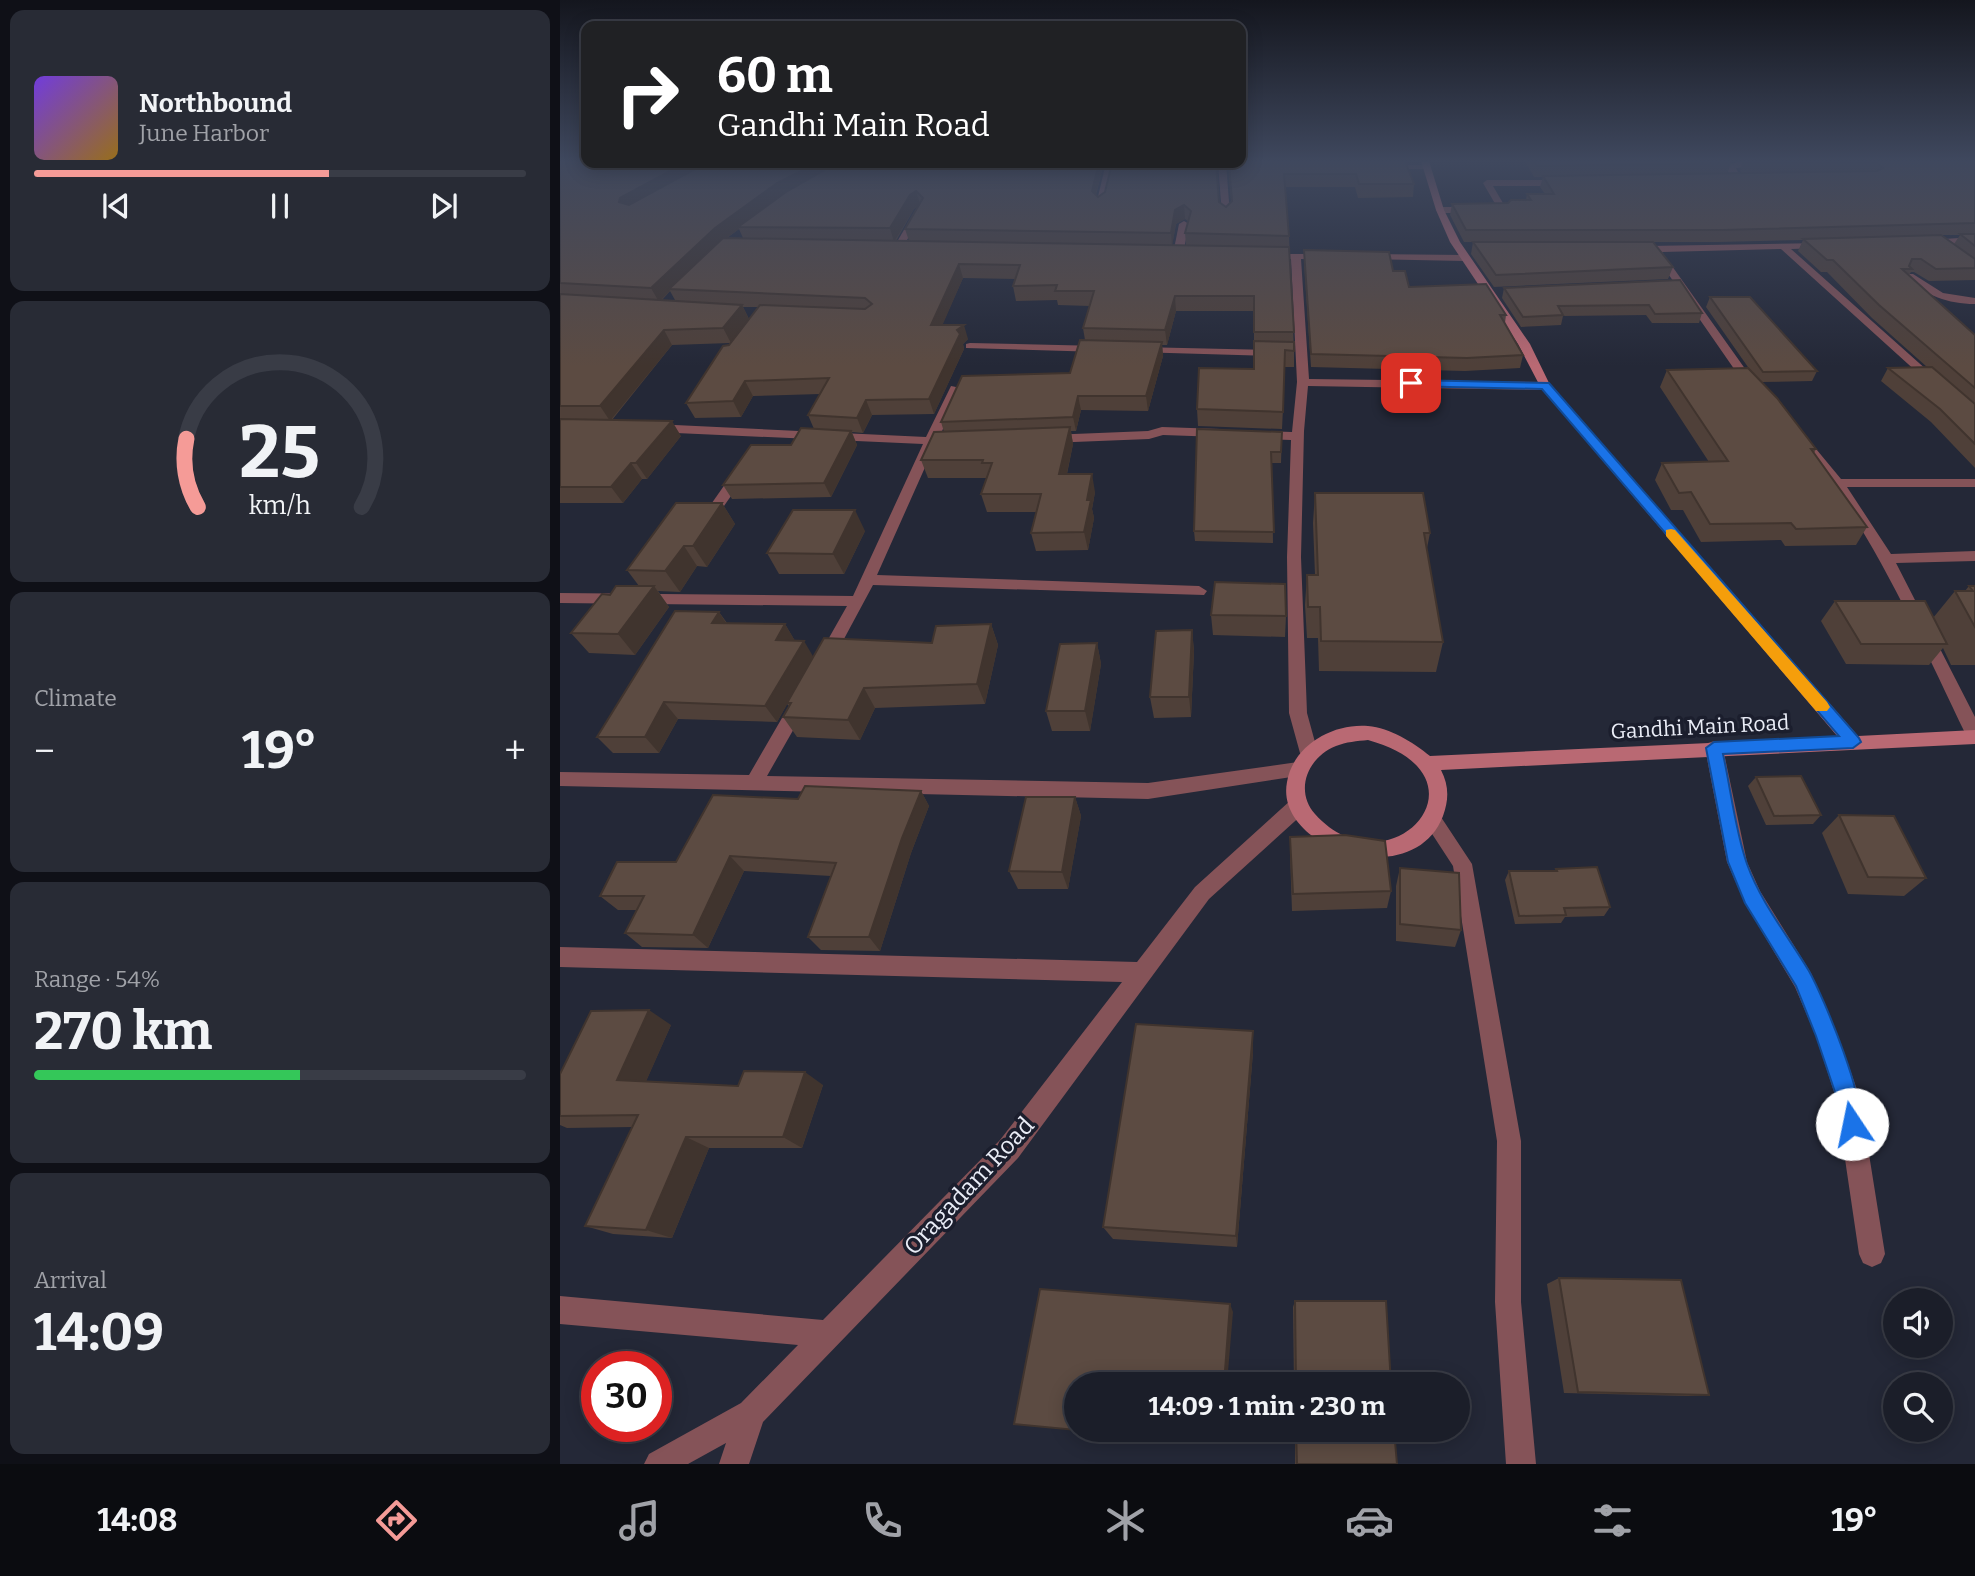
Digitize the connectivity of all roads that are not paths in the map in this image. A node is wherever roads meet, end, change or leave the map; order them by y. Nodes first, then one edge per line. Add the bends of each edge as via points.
1 (910, 229) edge
2 (1183, 229) edge
3 (1452, 229) edge
4 (1975, 240) edge
5 (1938, 242) junction
6 (1911, 243) edge
7 (1833, 245) edge
8 (1783, 246) junction
9 (886, 247) edge
10 (900, 247) junction
11 (914, 247) edge
12 (1632, 249) edge
13 (1656, 249) junction
14 (1947, 250) edge
15 (1466, 252) junction
16 (1165, 254) edge
17 (1178, 254) junction
18 (1189, 254) edge
19 (1260, 256) edge
20 (1296, 256) junction
21 (1335, 257) edge
22 (1361, 257) edge
23 (1909, 276) edge
24 (1975, 301) edge
25 (970, 346) dead end
26 (1108, 349) edge
27 (1122, 349) edge
28 (1300, 353) junction
29 (1303, 382) junction
30 (1545, 386) junction
31 (955, 388) edge
32 (1944, 391) edge
33 (1761, 397) edge
34 (1789, 425) edge
35 (638, 428) edge
36 (1298, 436) junction
37 (1038, 439) edge
38 (969, 442) edge
39 (928, 443) junction
40 (759, 446) junction
41 (1836, 483) junction
42 (1975, 483) edge
43 (712, 513) edge
44 (1975, 556) edge
45 (1888, 559) junction
46 (867, 580) junction
47 (1199, 591) dead end
48 (560, 598) edge
49 (858, 601) junction
50 (1975, 736) edge
51 (1853, 742) junction
52 (1714, 748) junction
53 (1303, 761) junction
54 (1427, 763) junction
55 (560, 779) edge
56 (754, 783) junction
57 (1298, 806) junction
58 (1432, 820) junction
59 (560, 957) edge
60 (1142, 972) junction
61 (1872, 1254) dead end
62 (560, 1310) edge
63 (828, 1334) junction
64 (751, 1413) junction
65 (659, 1464) edge
66 (734, 1464) edge
67 (1521, 1464) edge

1 - 10 street
2 - 17 street
3 - 15 street
4 - 5 street
5 - 6 street
5 - 14 street
7 - 8 street
8 - 13 street
8 - 32 street
9 - 10 street
10 - 11 street
12 - 13 street
13 - 33 street via 1675,284
15 - 22 street
15 - 30 street via 1496,293
16 - 17 street
17 - 18 street
19 - 20 street
20 - 21 street
20 - 28 street
23 - 24 street via 1945,300
25 - 26 street
27 - 28 street
28 - 29 street
29 - 30 street
29 - 36 street
30 - 51 street
31 - 39 street
34 - 41 street
35 - 40 street
36 - 37 street via 1162,431
36 - 53 street via 1294,557
38 - 39 street
39 - 40 street
39 - 46 street
40 - 43 street
41 - 42 street
41 - 45 street
44 - 45 street
45 - 50 street
46 - 47 street
46 - 49 street
48 - 49 street
49 - 56 street
50 - 51 street, Gandhi Main Road
51 - 52 street, Gandhi Main Road
52 - 54 street, Gandhi Main Road
52 - 61 street via 1737,862 1752,897 1803,980 1848,1098
53 - 54 street via 1324,741 1368,733 1411,748
53 - 56 street via 1148,790
53 - 57 street via 1294,787
54 - 58 street via 1437,781 1439,801
55 - 56 street
57 - 58 street via 1327,838 1374,850 1417,836
57 - 60 street, Oragadam Road via 1202,893
58 - 67 street via 1462,864 1509,1141 1508,1302
59 - 60 street
60 - 63 street, Oragadam Road via 1009,1149
62 - 63 street
63 - 64 street, Oragadam Road
64 - 65 street, Oragadam Road
64 - 66 street

